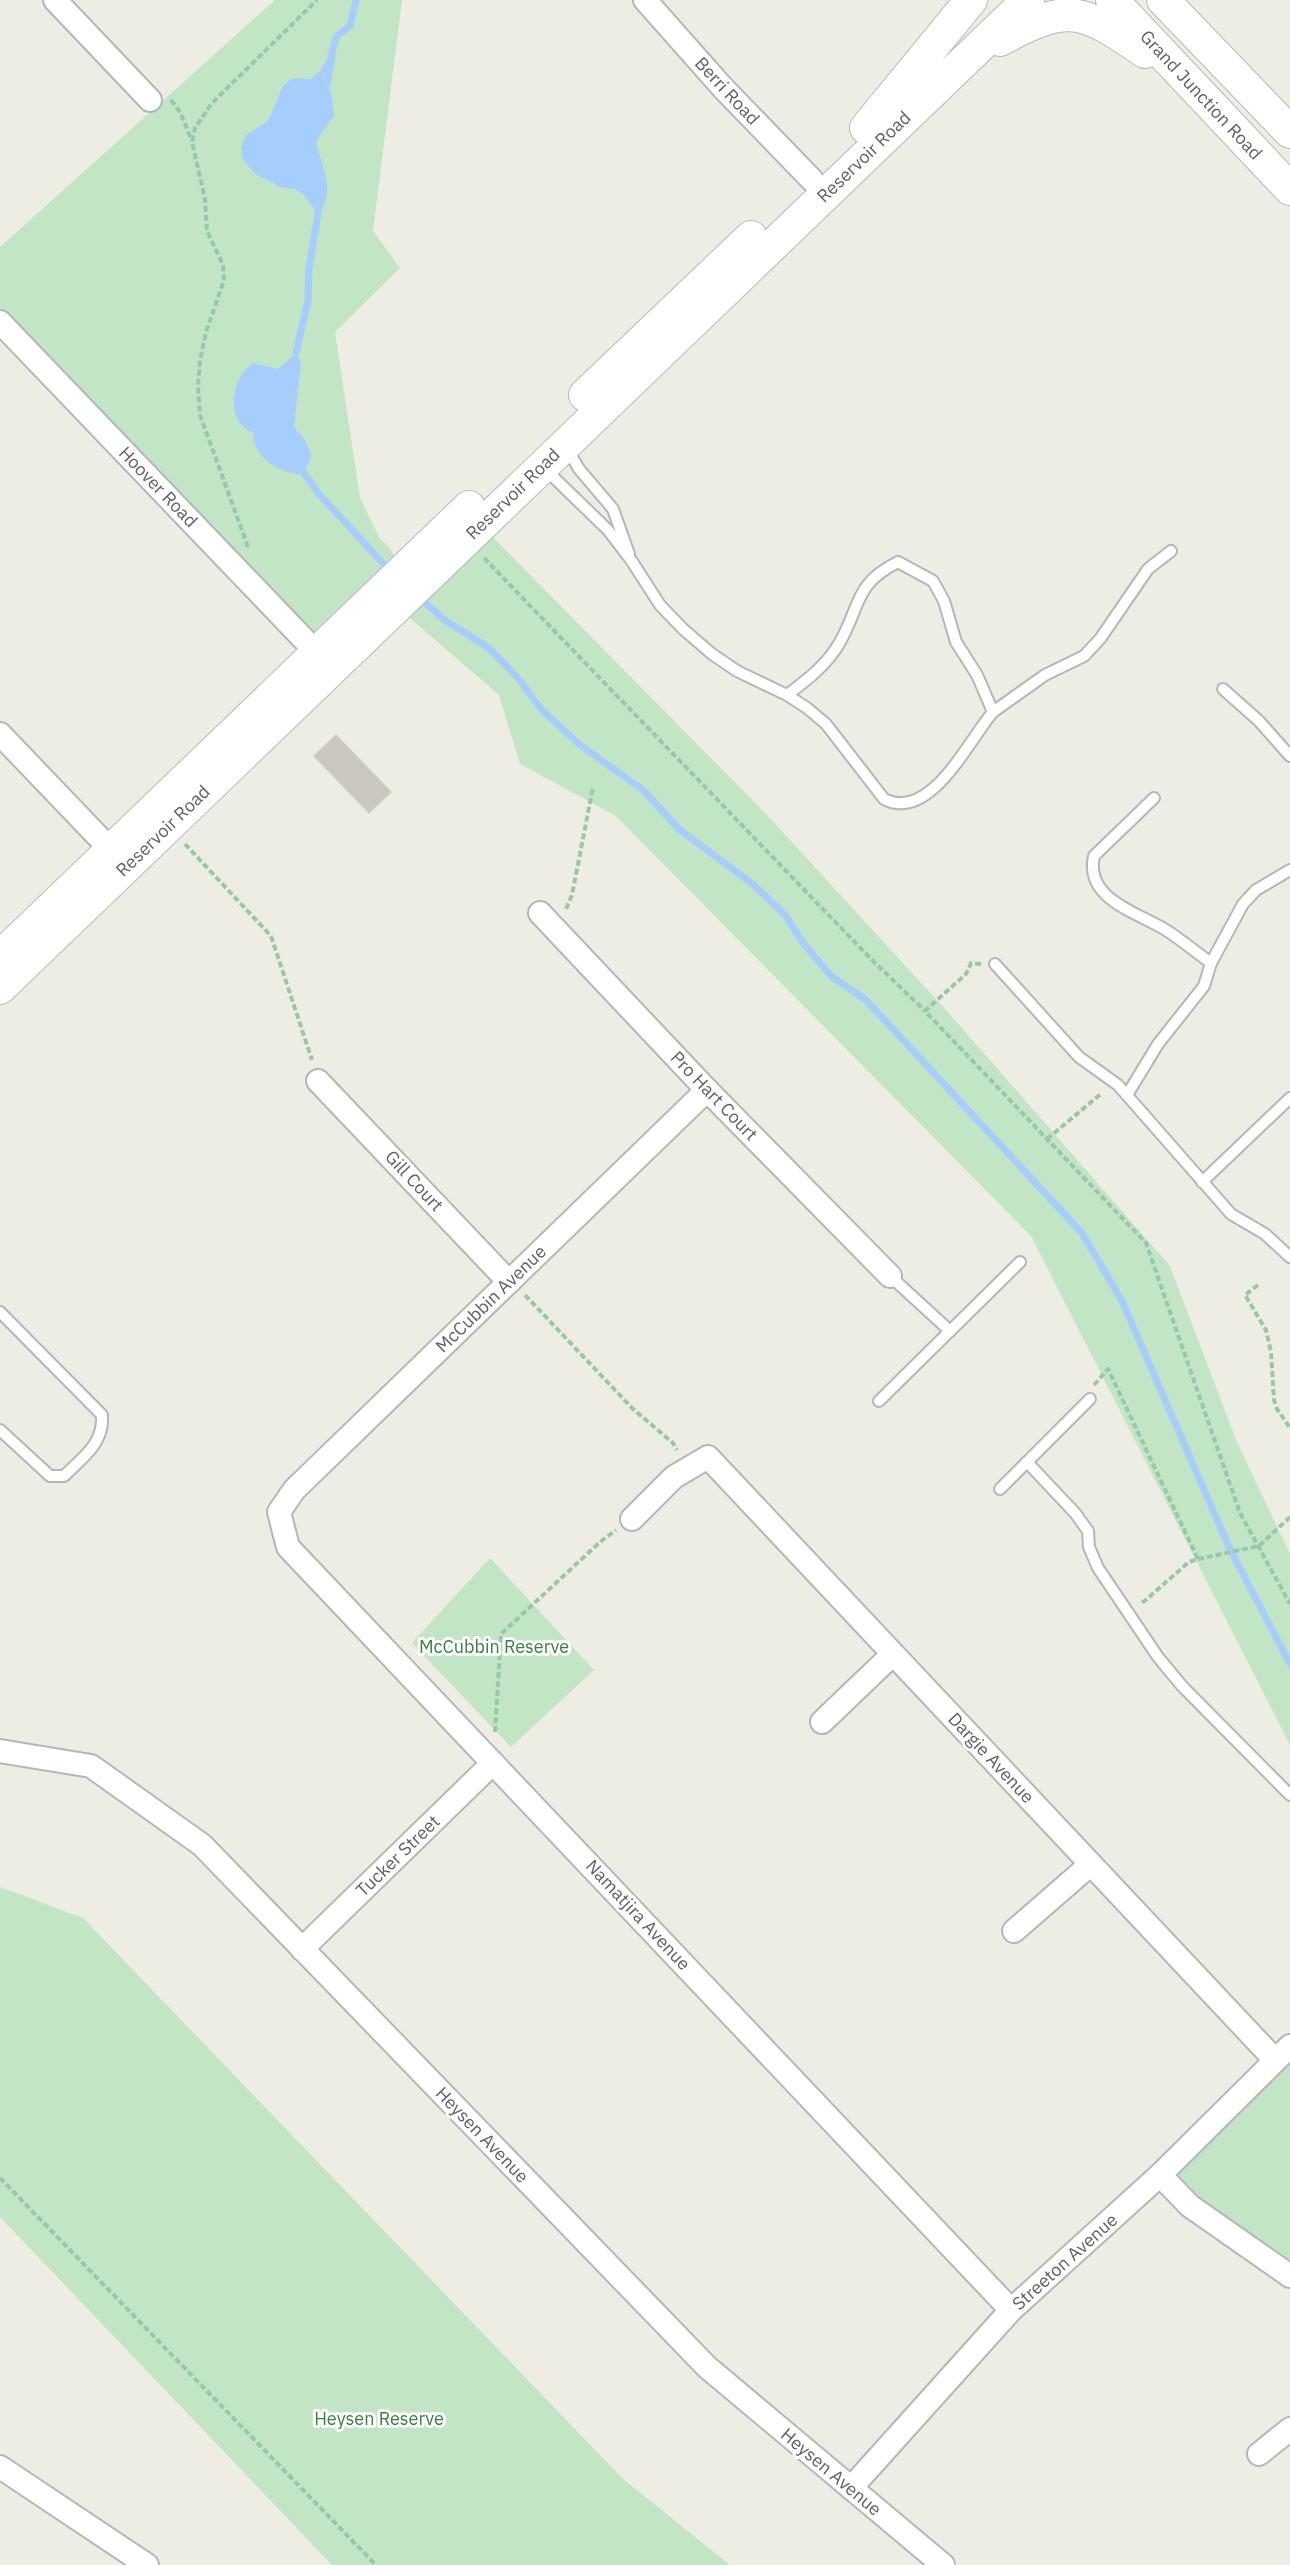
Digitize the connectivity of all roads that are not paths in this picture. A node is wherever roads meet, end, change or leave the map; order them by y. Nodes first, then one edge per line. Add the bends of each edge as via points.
1 (55, 0) edge
2 (645, 0) edge
3 (971, 0) edge
4 (999, 0) edge
5 (1028, 0) edge
6 (1112, 0) edge
7 (1163, 0) edge
8 (966, 59) junction
9 (1192, 85) junction
10 (148, 97) road end
11 (866, 128) junction
12 (1290, 132) edge
13 (819, 187) junction
14 (1290, 189) edge
15 (0, 322) edge
16 (564, 445) junction
17 (541, 466) junction
18 (1171, 551) dead end
19 (433, 556) junction
20 (631, 560) junction
21 (325, 661) junction
22 (1223, 689) dead end
23 (787, 695) junction
24 (993, 712) junction
25 (0, 734) edge
26 (1290, 756) edge
27 (1154, 798) dead end
28 (119, 858) junction
29 (1290, 870) edge
30 (540, 913) dead end
31 (0, 957) edge
32 (995, 963) road end
33 (1211, 963) junction
34 (0, 988) edge
35 (318, 1081) road end
36 (706, 1090) junction
37 (1127, 1095) junction
38 (1290, 1098) edge
39 (1202, 1182) junction
40 (1290, 1257) edge
41 (1020, 1262) dead end
42 (890, 1276) joint
43 (509, 1282) junction
44 (0, 1312) edge
45 (950, 1331) junction
46 (1090, 1398) road end
47 (879, 1401) dead end
48 (0, 1430) edge
49 (1027, 1462) junction
50 (1000, 1489) dead end
51 (279, 1512) joint
52 (632, 1519) road end
53 (893, 1654) junction
54 (822, 1722) dead end
55 (0, 1751) edge
56 (493, 1763) junction
57 (1290, 1795) edge
58 (1091, 1864) junction
59 (1014, 1931) dead end
60 (302, 1949) junction
61 (1282, 2053) edge
62 (1160, 2175) junction
63 (1290, 2276) edge
64 (1011, 2310) junction
65 (1290, 2429) edge
66 (1259, 2454) dead end
67 (0, 2467) edge
68 (851, 2488) junction
69 (147, 2565) edge
70 (943, 2565) edge

1 - 10 street
2 - 13 street, Berri Road
3 - 11 main road
4 - 11 main road, Reservoir Road
5 - 8 main road, Reservoir Road
6 - 9 main road, Grand Junction Road
7 - 12 main road, Grand Junction Road
8 - 9 main road via 1039,21 1072,14 1116,33
8 - 13 main road, Reservoir Road
9 - 14 main road, Grand Junction Road
11 - 13 main road, Reservoir Road
13 - 16 main road, Reservoir Road
13 - 19 main road, Reservoir Road
15 - 21 street, Hoover Road
16 - 17 main road, Reservoir Road
16 - 20 lane via 613,509
17 - 19 main road, Reservoir Road via 466,540
17 - 20 lane via 608,530
18 - 24 lane via 1148,569 1084,656 1045,675
19 - 21 main road, Reservoir Road
20 - 23 lane via 660,605 683,629 737,670
21 - 28 main road, Reservoir Road
21 - 28 main road, Reservoir Road via 168,826
22 - 26 lane
23 - 24 lane via 826,724 884,799 892,803 919,801 932,790
23 - 24 lane via 830,658 867,583 898,562 933,581 944,601 956,642 977,675
25 - 28 street
27 - 33 lane via 1094,856 1094,880 1120,907 1169,932
28 - 31 main road, Reservoir Road
28 - 34 main road, Reservoir Road
29 - 33 lane via 1256,890 1243,904
30 - 36 street, Pro Hart Court
32 - 37 lane via 1079,1057
33 - 37 lane via 1204,986 1158,1044
35 - 43 street, Gill Court
36 - 42 street, Pro Hart Court
36 - 43 street, McCubbin Avenue
37 - 39 lane
38 - 39 lane
39 - 40 lane via 1231,1214 1265,1234
41 - 45 lane
42 - 45 lane
43 - 51 street, McCubbin Avenue via 294,1490
44 - 48 lane via 102,1414 103,1431 95,1445 64,1476 50,1476
45 - 47 lane
46 - 49 lane
49 - 50 lane
49 - 57 lane via 1088,1531 1089,1547 1098,1568 1158,1657
51 - 56 street, Namatjira Avenue via 288,1546
52 - 53 street, Dargie Avenue via 674,1477 698,1463
53 - 54 street
53 - 58 street, Dargie Avenue
55 - 60 street, Heysen Avenue via 91,1766 202,1845
56 - 60 street, Tucker Street
56 - 64 street, Namatjira Avenue
58 - 59 street
58 - 61 street, Dargie Avenue
60 - 68 street, Heysen Avenue via 706,2367
61 - 62 street, Streeton Avenue
62 - 63 street via 1190,2206
62 - 64 street, Streeton Avenue
64 - 68 street, Streeton Avenue
65 - 66 street
67 - 69 street
68 - 70 street, Heysen Avenue

